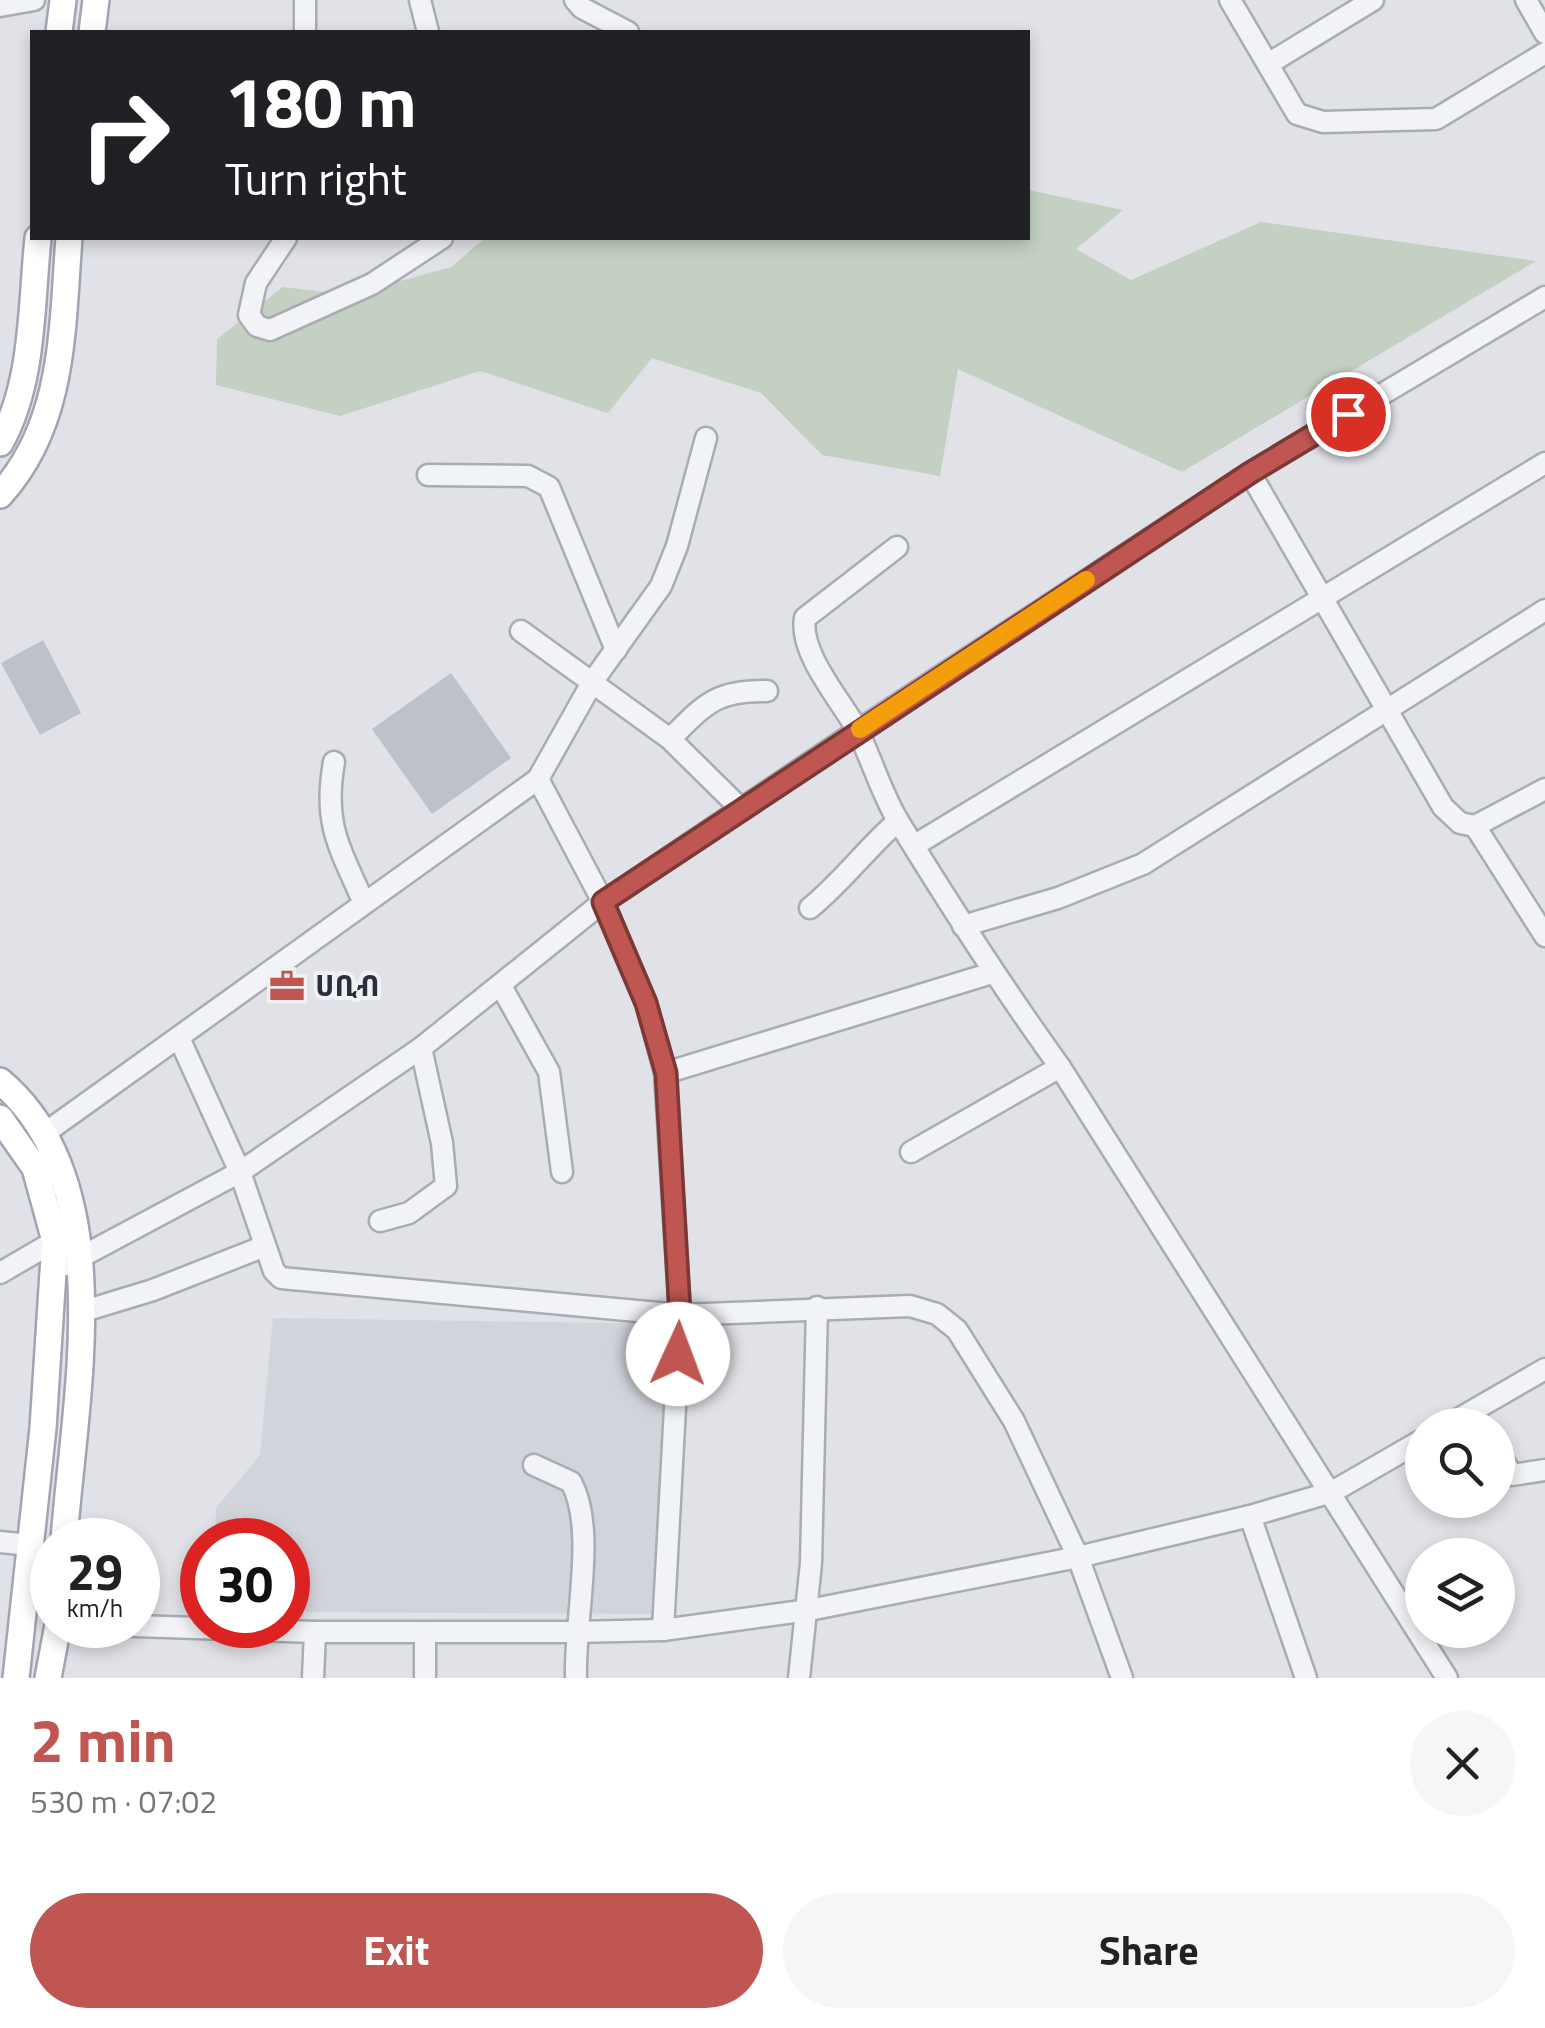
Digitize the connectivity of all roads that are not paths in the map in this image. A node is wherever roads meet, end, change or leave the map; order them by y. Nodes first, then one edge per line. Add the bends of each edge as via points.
1 (34, 0) edge
2 (63, 0) edge
3 (96, 0) edge
4 (305, 0) edge
5 (420, 0) edge
6 (576, 0) edge
7 (1230, 0) edge
8 (1373, 0) edge
9 (1526, 0) edge
10 (0, 6) edge
11 (60, 30) edge
12 (92, 30) edge
13 (305, 30) edge
14 (428, 30) edge
15 (624, 30) edge
16 (1545, 34) edge
17 (1545, 53) edge
18 (1268, 64) junction
19 (38, 240) edge
20 (70, 240) edge
21 (285, 240) edge
22 (439, 240) edge
23 (1545, 297) edge
24 (706, 438) dead end
25 (0, 443) edge
26 (1545, 462) edge
27 (1250, 473) junction
28 (428, 475) dead end
29 (0, 496) edge
30 (897, 547) dead end
31 (1322, 601) junction
32 (1545, 610) edge
33 (521, 631) dead end
34 (616, 650) junction
35 (593, 682) junction
36 (767, 691) dead end
37 (1385, 710) junction
38 (857, 731) junction
39 (670, 739) junction
40 (334, 762) dead end
41 (538, 779) junction
42 (1545, 789) edge
43 (742, 810) junction
44 (898, 822) junction
45 (1475, 826) junction
46 (915, 845) junction
47 (363, 901) junction
48 (603, 902) junction
49 (810, 908) dead end
50 (963, 926) junction
51 (1545, 936) edge
52 (992, 973) junction
53 (501, 986) junction
54 (178, 1038) junction
55 (421, 1048) junction
56 (1060, 1067) junction
57 (666, 1073) junction
58 (0, 1081) edge
59 (0, 1118) edge
60 (45, 1132) junction
61 (911, 1152) dead end
62 (240, 1172) junction
63 (562, 1172) dead end
64 (380, 1221) dead end
65 (55, 1241) junction
66 (265, 1246) junction
67 (79, 1259) junction
68 (55, 1270) junction
69 (0, 1273) edge
70 (817, 1307) junction
71 (80, 1312) junction
72 (680, 1315) junction
73 (1545, 1369) edge
74 (1491, 1408) edge
75 (1405, 1450) edge
76 (534, 1465) dead end
77 (1545, 1470) edge
78 (1515, 1475) edge
79 (1332, 1492) junction
80 (1250, 1516) junction
81 (32, 1518) edge
82 (66, 1518) edge
83 (0, 1542) edge
84 (30, 1545) joint
85 (1078, 1557) junction
86 (809, 1610) junction
87 (160, 1627) edge
88 (663, 1630) junction
89 (315, 1632) junction
90 (574, 1632) junction
91 (425, 1633) junction
92 (54, 1648) edge
93 (16, 1678) edge
94 (48, 1678) edge
95 (313, 1678) edge
96 (425, 1678) edge
97 (576, 1678) edge
98 (798, 1678) edge
99 (1122, 1678) edge
100 (1306, 1678) edge
101 (1447, 1678) edge

1 - 10 street
2 - 11 main road
3 - 12 main road
4 - 13 street
5 - 14 street
6 - 15 street
7 - 18 street
8 - 18 street
9 - 16 street
17 - 18 street via 1454,110 1416,122 1308,119 1297,114
19 - 25 main road via 24,375
20 - 29 main road via 50,411
21 - 22 street via 256,283 250,314 270,330 372,284
23 - 27 street
24 - 34 street via 678,546 661,586
26 - 31 street
27 - 31 street
27 - 38 street
28 - 34 street via 528,476 549,487
30 - 38 street via 805,618 802,632
31 - 37 street
31 - 46 street
32 - 37 street
33 - 35 street
34 - 35 street
35 - 39 street
35 - 41 street
36 - 39 street via 732,690 706,703
37 - 45 street via 1443,807 1460,823
37 - 50 street via 1142,864
38 - 43 street
38 - 44 street
39 - 43 street
40 - 47 street via 327,801 332,828
41 - 47 street
41 - 48 street
42 - 45 street
43 - 48 street
44 - 46 street
44 - 49 street
45 - 51 street
46 - 50 street
47 - 54 street
48 - 53 street
48 - 57 street via 646,1003
50 - 52 street
52 - 56 street
52 - 57 street
53 - 55 street
53 - 63 street via 550,1072
54 - 60 street
54 - 62 street
55 - 62 street
55 - 64 street via 446,1186 408,1213
56 - 61 street
56 - 79 street
57 - 72 street
58 - 60 main road
59 - 65 main road via 35,1168
60 - 67 main road via 75,1209
62 - 66 street
62 - 67 street
65 - 68 main road
65 - 69 street
66 - 71 street
66 - 72 street via 274,1271 293,1281
67 - 68 street
67 - 71 main road
68 - 81 main road
70 - 72 street
70 - 85 street via 910,1306 937,1314 957,1330 1014,1421
70 - 86 street
71 - 82 main road
72 - 88 street
73 - 74 street
75 - 79 street
76 - 90 street via 571,1482 584,1510
77 - 78 street
79 - 80 street
79 - 101 street
80 - 85 street
80 - 100 street
83 - 84 street
84 - 93 main road
85 - 86 street
85 - 99 street
86 - 88 street
86 - 98 street
87 - 89 street
88 - 90 street
89 - 91 street
89 - 95 street
90 - 91 street
90 - 97 street
91 - 96 street
92 - 94 main road

